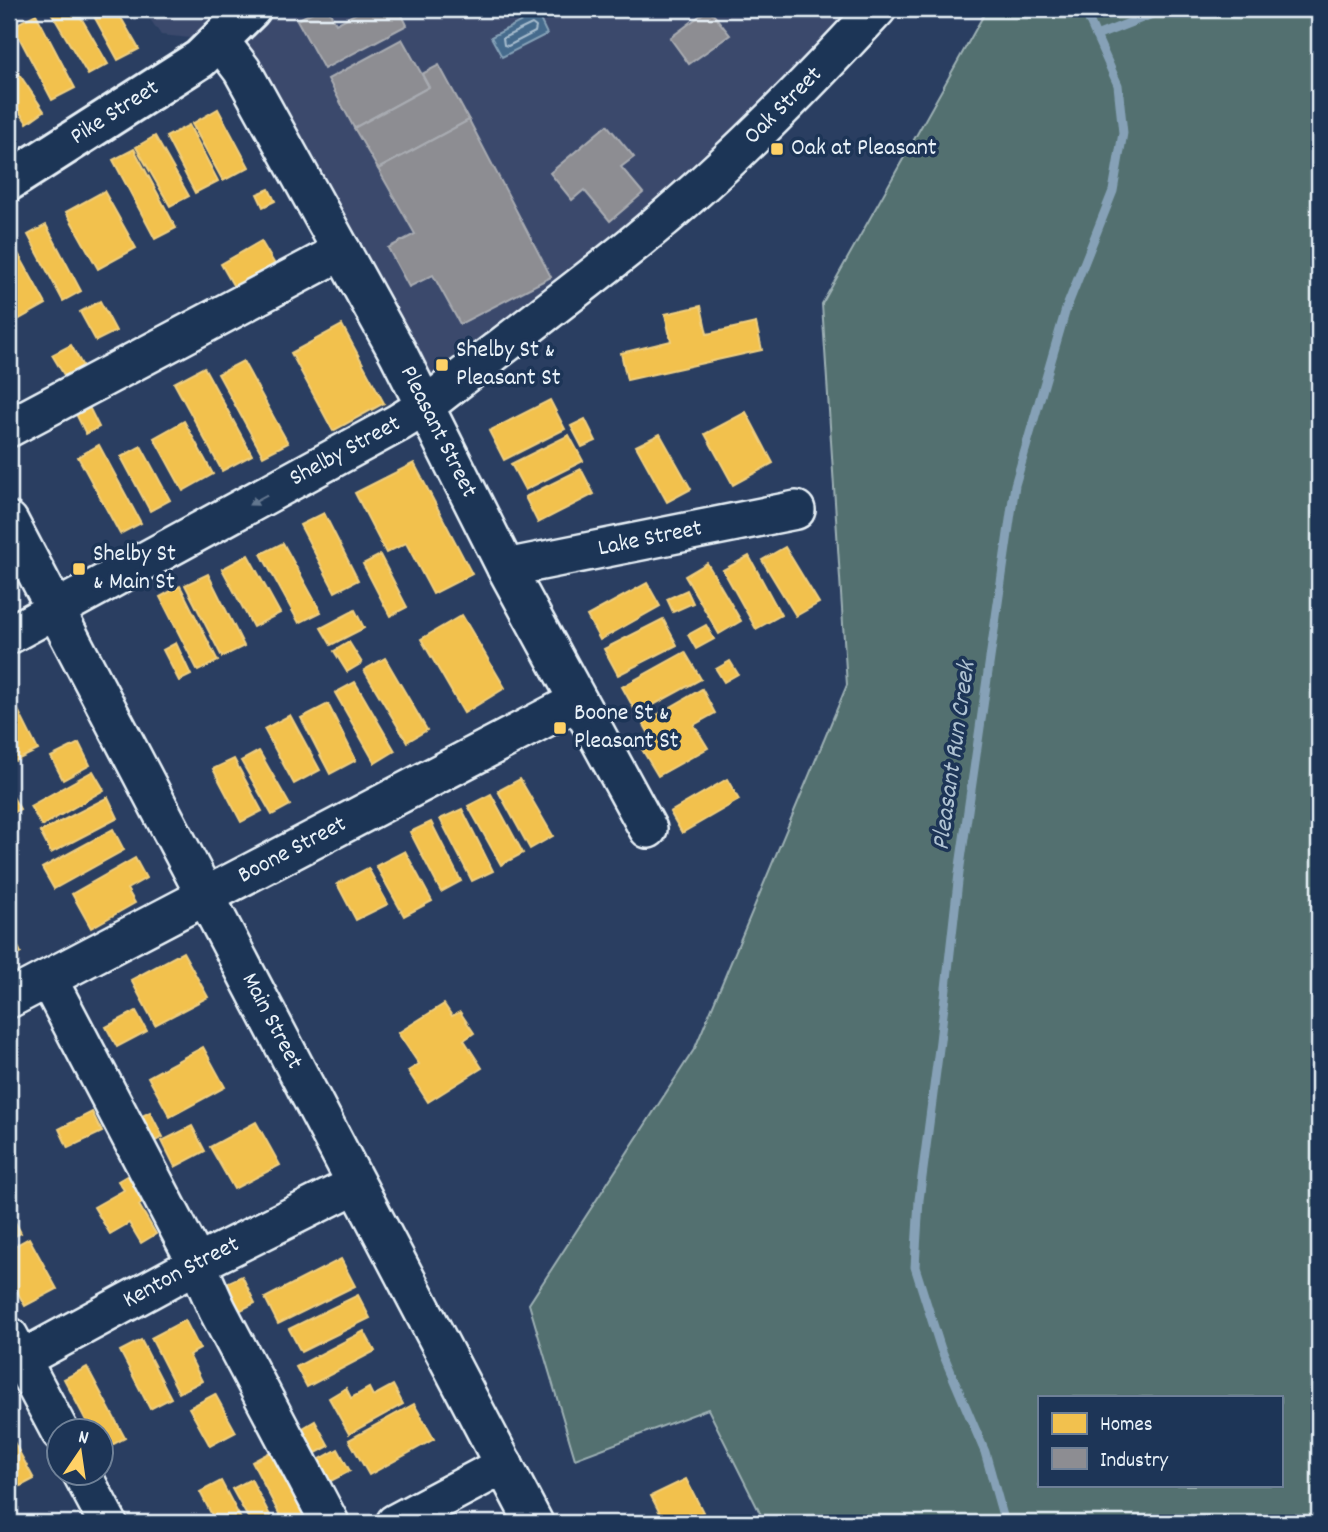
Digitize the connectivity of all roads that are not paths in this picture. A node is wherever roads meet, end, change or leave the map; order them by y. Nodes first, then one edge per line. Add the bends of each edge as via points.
1 (251, 9) edge
2 (877, 9) edge
3 (220, 40) junction
4 (9, 181) edge
5 (686, 198) joint
6 (342, 251) junction
7 (424, 407) junction
8 (9, 428) edge
9 (796, 510) dead end
10 (9, 521) edge
11 (506, 568) junction
12 (55, 610) junction
13 (9, 635) edge
14 (578, 701) junction
15 (648, 829) dead end
16 (204, 897) junction
17 (48, 979) junction
18 (9, 999) edge
19 (355, 1185) junction
20 (197, 1264) junction
21 (13, 1354) edge
22 (50, 1416) edge
23 (504, 1465) junction
24 (88, 1486) edge
25 (108, 1523) edge
26 (331, 1523) edge
27 (394, 1523) edge
28 (534, 1523) edge

1 - 3 main road, Pike Street
2 - 5 street, Oak Street via 806,85
3 - 4 main road, Pike Street via 200,59
3 - 6 street, Pleasant Street via 242,70
5 - 7 street, Shelby Street via 639,240
6 - 7 street, Pleasant Street
6 - 8 street
7 - 11 street, Pleasant Street
7 -> 12 street, Shelby Street
9 - 11 street, Lake Street
10 - 12 street, Main Street
11 - 14 street, Pleasant Street
12 - 13 street, Shelby Street
12 - 16 street, Main Street
14 - 15 street, Pleasant Street
14 - 16 street, Boone Street
16 - 17 street, Boone Street
16 - 19 street, Main Street
17 - 18 street, Boone Street
17 - 20 street
19 - 20 street, Kenton Street
19 - 23 street, Main Street
20 - 21 street, Kenton Street
20 - 26 street
21 - 22 street
23 - 27 street
23 - 28 street, Main Street
24 - 25 street

